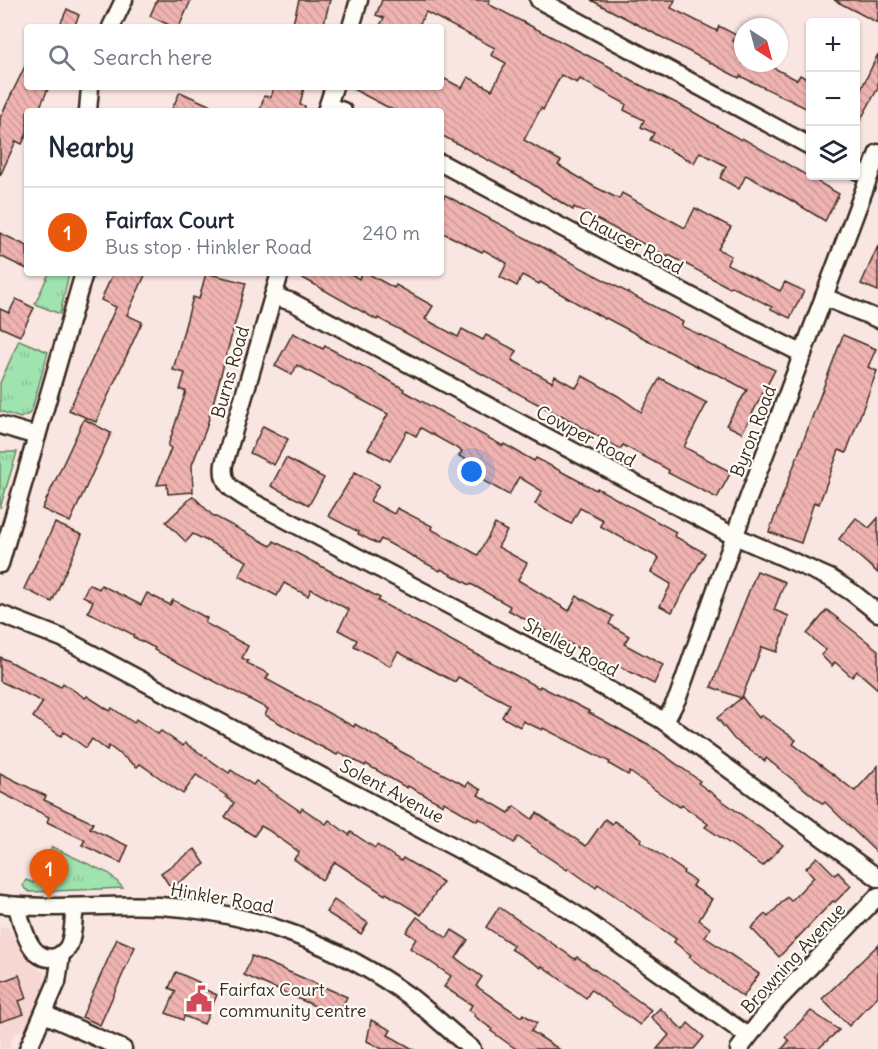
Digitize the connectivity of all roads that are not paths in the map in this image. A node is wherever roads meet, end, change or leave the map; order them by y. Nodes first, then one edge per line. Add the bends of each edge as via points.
1 (124, 0) edge
2 (359, 0) edge
3 (538, 0) edge
4 (112, 24) edge
5 (352, 24) edge
6 (90, 90) edge
7 (334, 90) edge
8 (88, 108) edge
9 (332, 108) edge
10 (806, 144) edge
11 (878, 153) edge
12 (444, 165) edge
13 (862, 173) edge
14 (83, 276) edge
15 (279, 276) edge
16 (273, 296) junction
17 (824, 297) junction
18 (878, 319) edge
19 (803, 354) junction
20 (0, 425) edge
21 (37, 436) junction
22 (226, 483) joint
23 (735, 536) junction
24 (0, 564) edge
25 (878, 613) edge
26 (0, 614) edge
27 (665, 722) junction
28 (878, 878) edge
29 (878, 896) edge
30 (0, 904) edge
31 (17, 906) junction
32 (75, 907) junction
33 (61, 955) junction
34 (44, 1014) junction
35 (743, 1042) edge
36 (28, 1049) edge
37 (123, 1049) edge
38 (472, 1049) edge

1 - 4 street
2 - 5 street
3 - 10 street
6 - 8 street
7 - 9 street
11 - 13 street, Byron Road
12 - 19 street, Chaucer Road
13 - 17 street, Byron Road
14 - 21 street
15 - 16 street, Burns Road
16 - 22 street, Burns Road via 224,464
16 - 23 street, Cowper Road via 292,302
17 - 18 street
17 - 19 street, Byron Road
19 - 23 street, Byron Road
20 - 21 street
21 - 24 street
22 - 27 street, Shelley Road via 249,500
23 - 25 street, Cowper Road via 830,578
23 - 27 street, Byron Road via 678,697
26 - 35 street, Solent Avenue via 62,638 552,899
27 - 28 street, Shelley Road
29 - 35 street, Browning Avenue via 773,1005
30 - 31 street, Hinkler Road
31 - 32 street, Hinkler Road
31 - 33 street via 32,948 52,958
32 - 33 street via 69,946
32 - 38 street, Hinkler Road via 160,906 228,915 272,926 313,941 371,971 414,1000
33 - 34 street via 57,982
34 - 36 street
34 - 37 street

